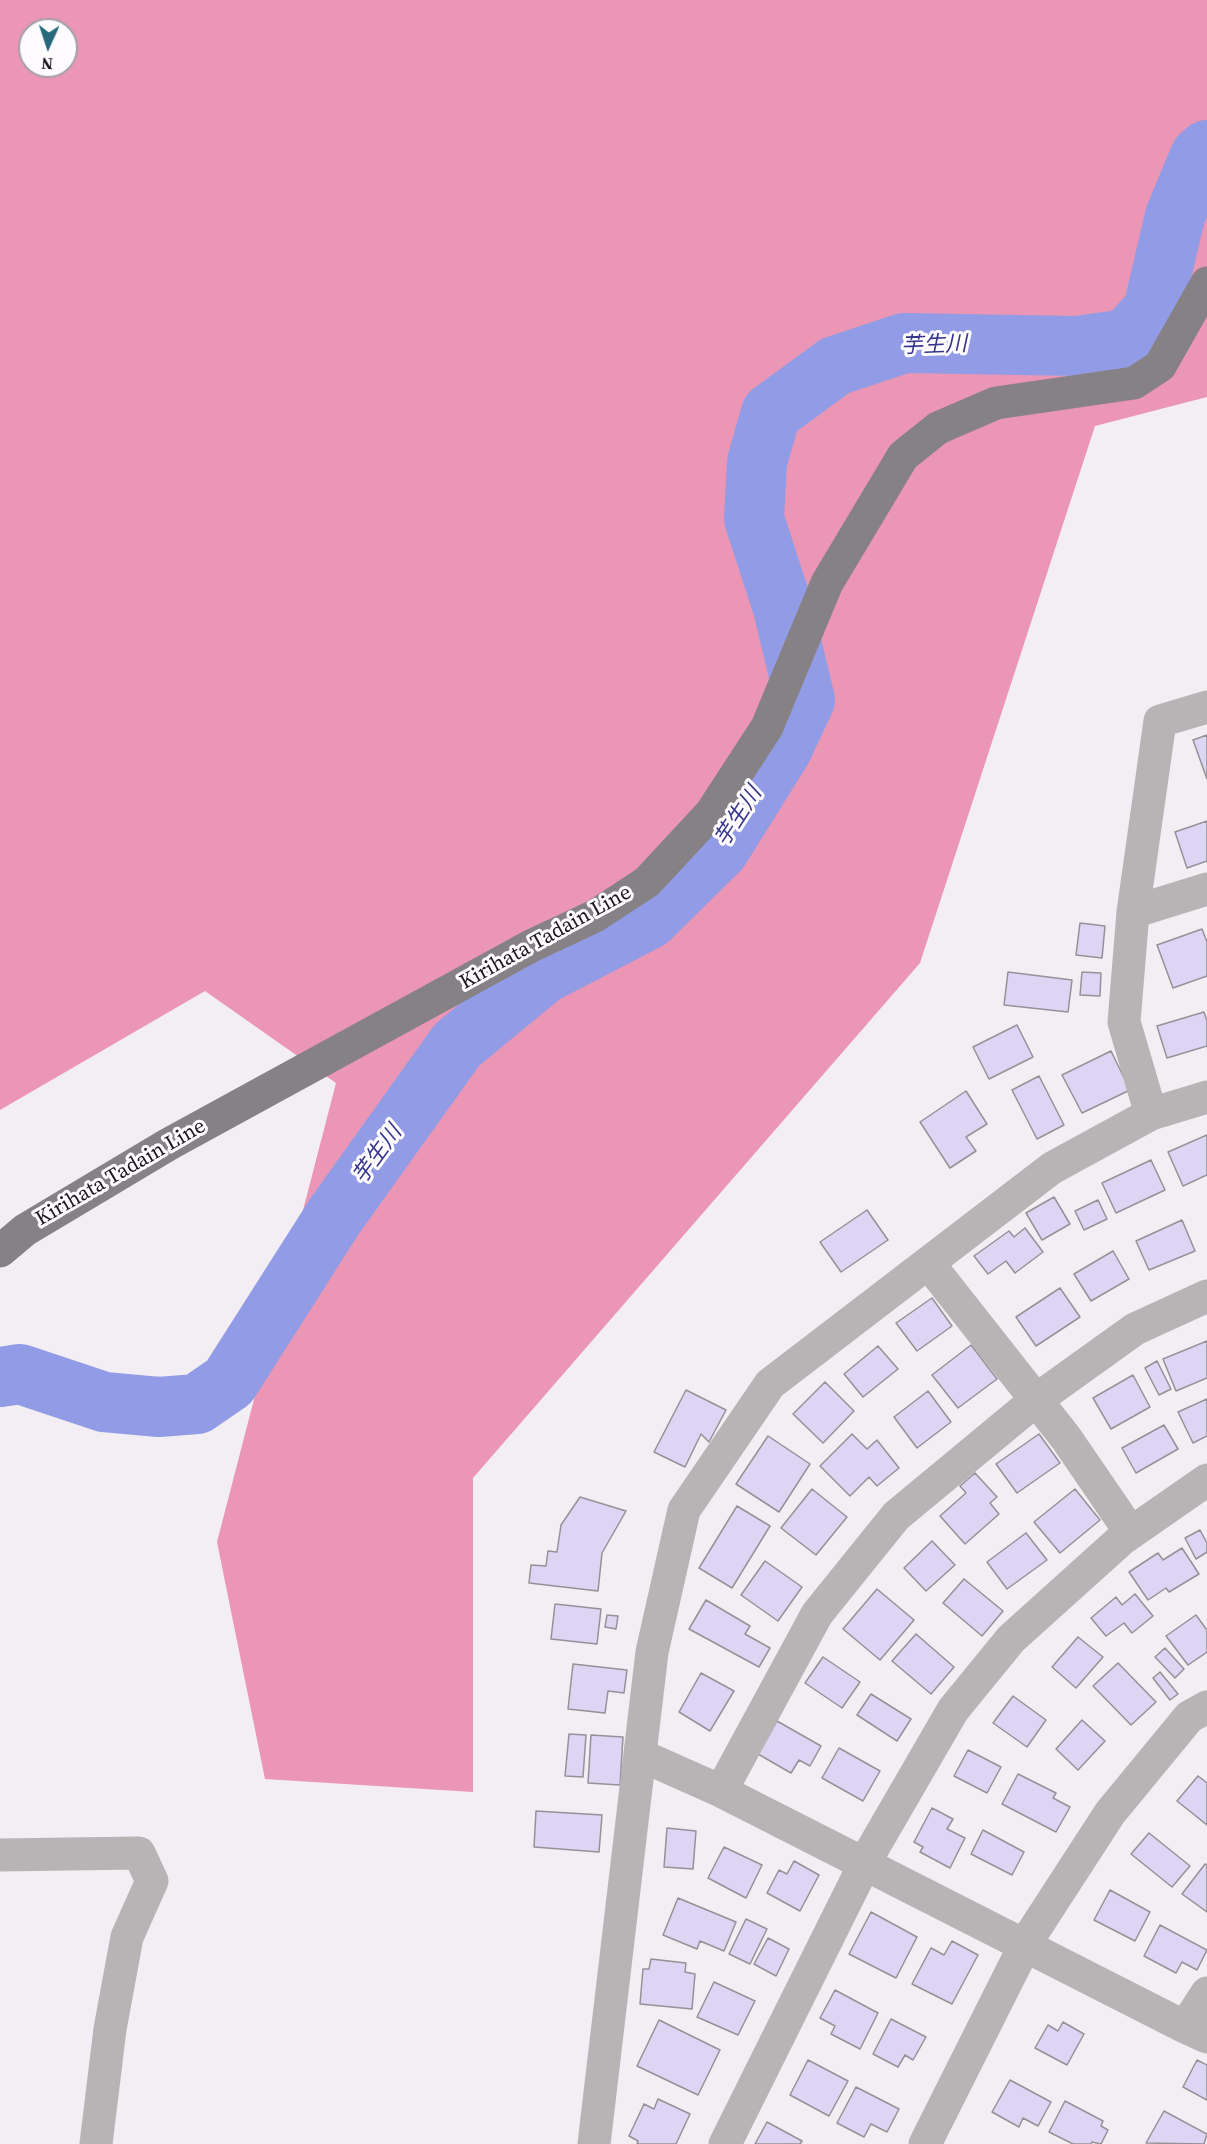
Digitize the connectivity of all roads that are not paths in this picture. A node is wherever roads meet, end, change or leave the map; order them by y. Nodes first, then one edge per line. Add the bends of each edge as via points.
1 (1207, 283) edge
2 (1207, 707) edge
3 (1207, 890) edge
4 (1132, 912) junction
5 (1207, 1097) edge
6 (1151, 1114) junction
7 (0, 1251) edge
8 (929, 1264) junction
9 (1207, 1296) edge
10 (1036, 1400) junction
11 (1207, 1480) edge
12 (1131, 1533) junction
13 (1207, 1707) edge
14 (640, 1755) junction
15 (721, 1791) junction
16 (0, 1855) edge
17 (864, 1864) junction
18 (1024, 1946) junction
19 (1207, 1993) edge
20 (1196, 2032) edge
21 (96, 2144) edge
22 (594, 2144) edge
23 (725, 2144) edge
24 (925, 2144) edge

1 - 7 main road, Kirihata Tadain Line via 1160,366 1134,383 996,403 938,428 903,456 826,583 767,727 711,813 647,882 595,916 531,946 169,1144 25,1230
2 - 4 street via 1160,721
3 - 4 street
4 - 6 street via 1125,1022
5 - 6 street
6 - 8 street via 1052,1168
8 - 10 street
8 - 14 street via 770,1384 684,1510 652,1652
9 - 10 street via 1136,1329
10 - 12 street
10 - 15 street via 896,1516 817,1614
11 - 12 street
12 - 17 street via 1011,1639 960,1701
13 - 18 street via 1189,1717 1110,1813
14 - 15 street
14 - 22 street
15 - 17 street
16 - 21 street via 139,1853 152,1881 127,1936 110,2029
17 - 18 street
17 - 23 street
18 - 20 street
18 - 24 street
19 - 20 street

